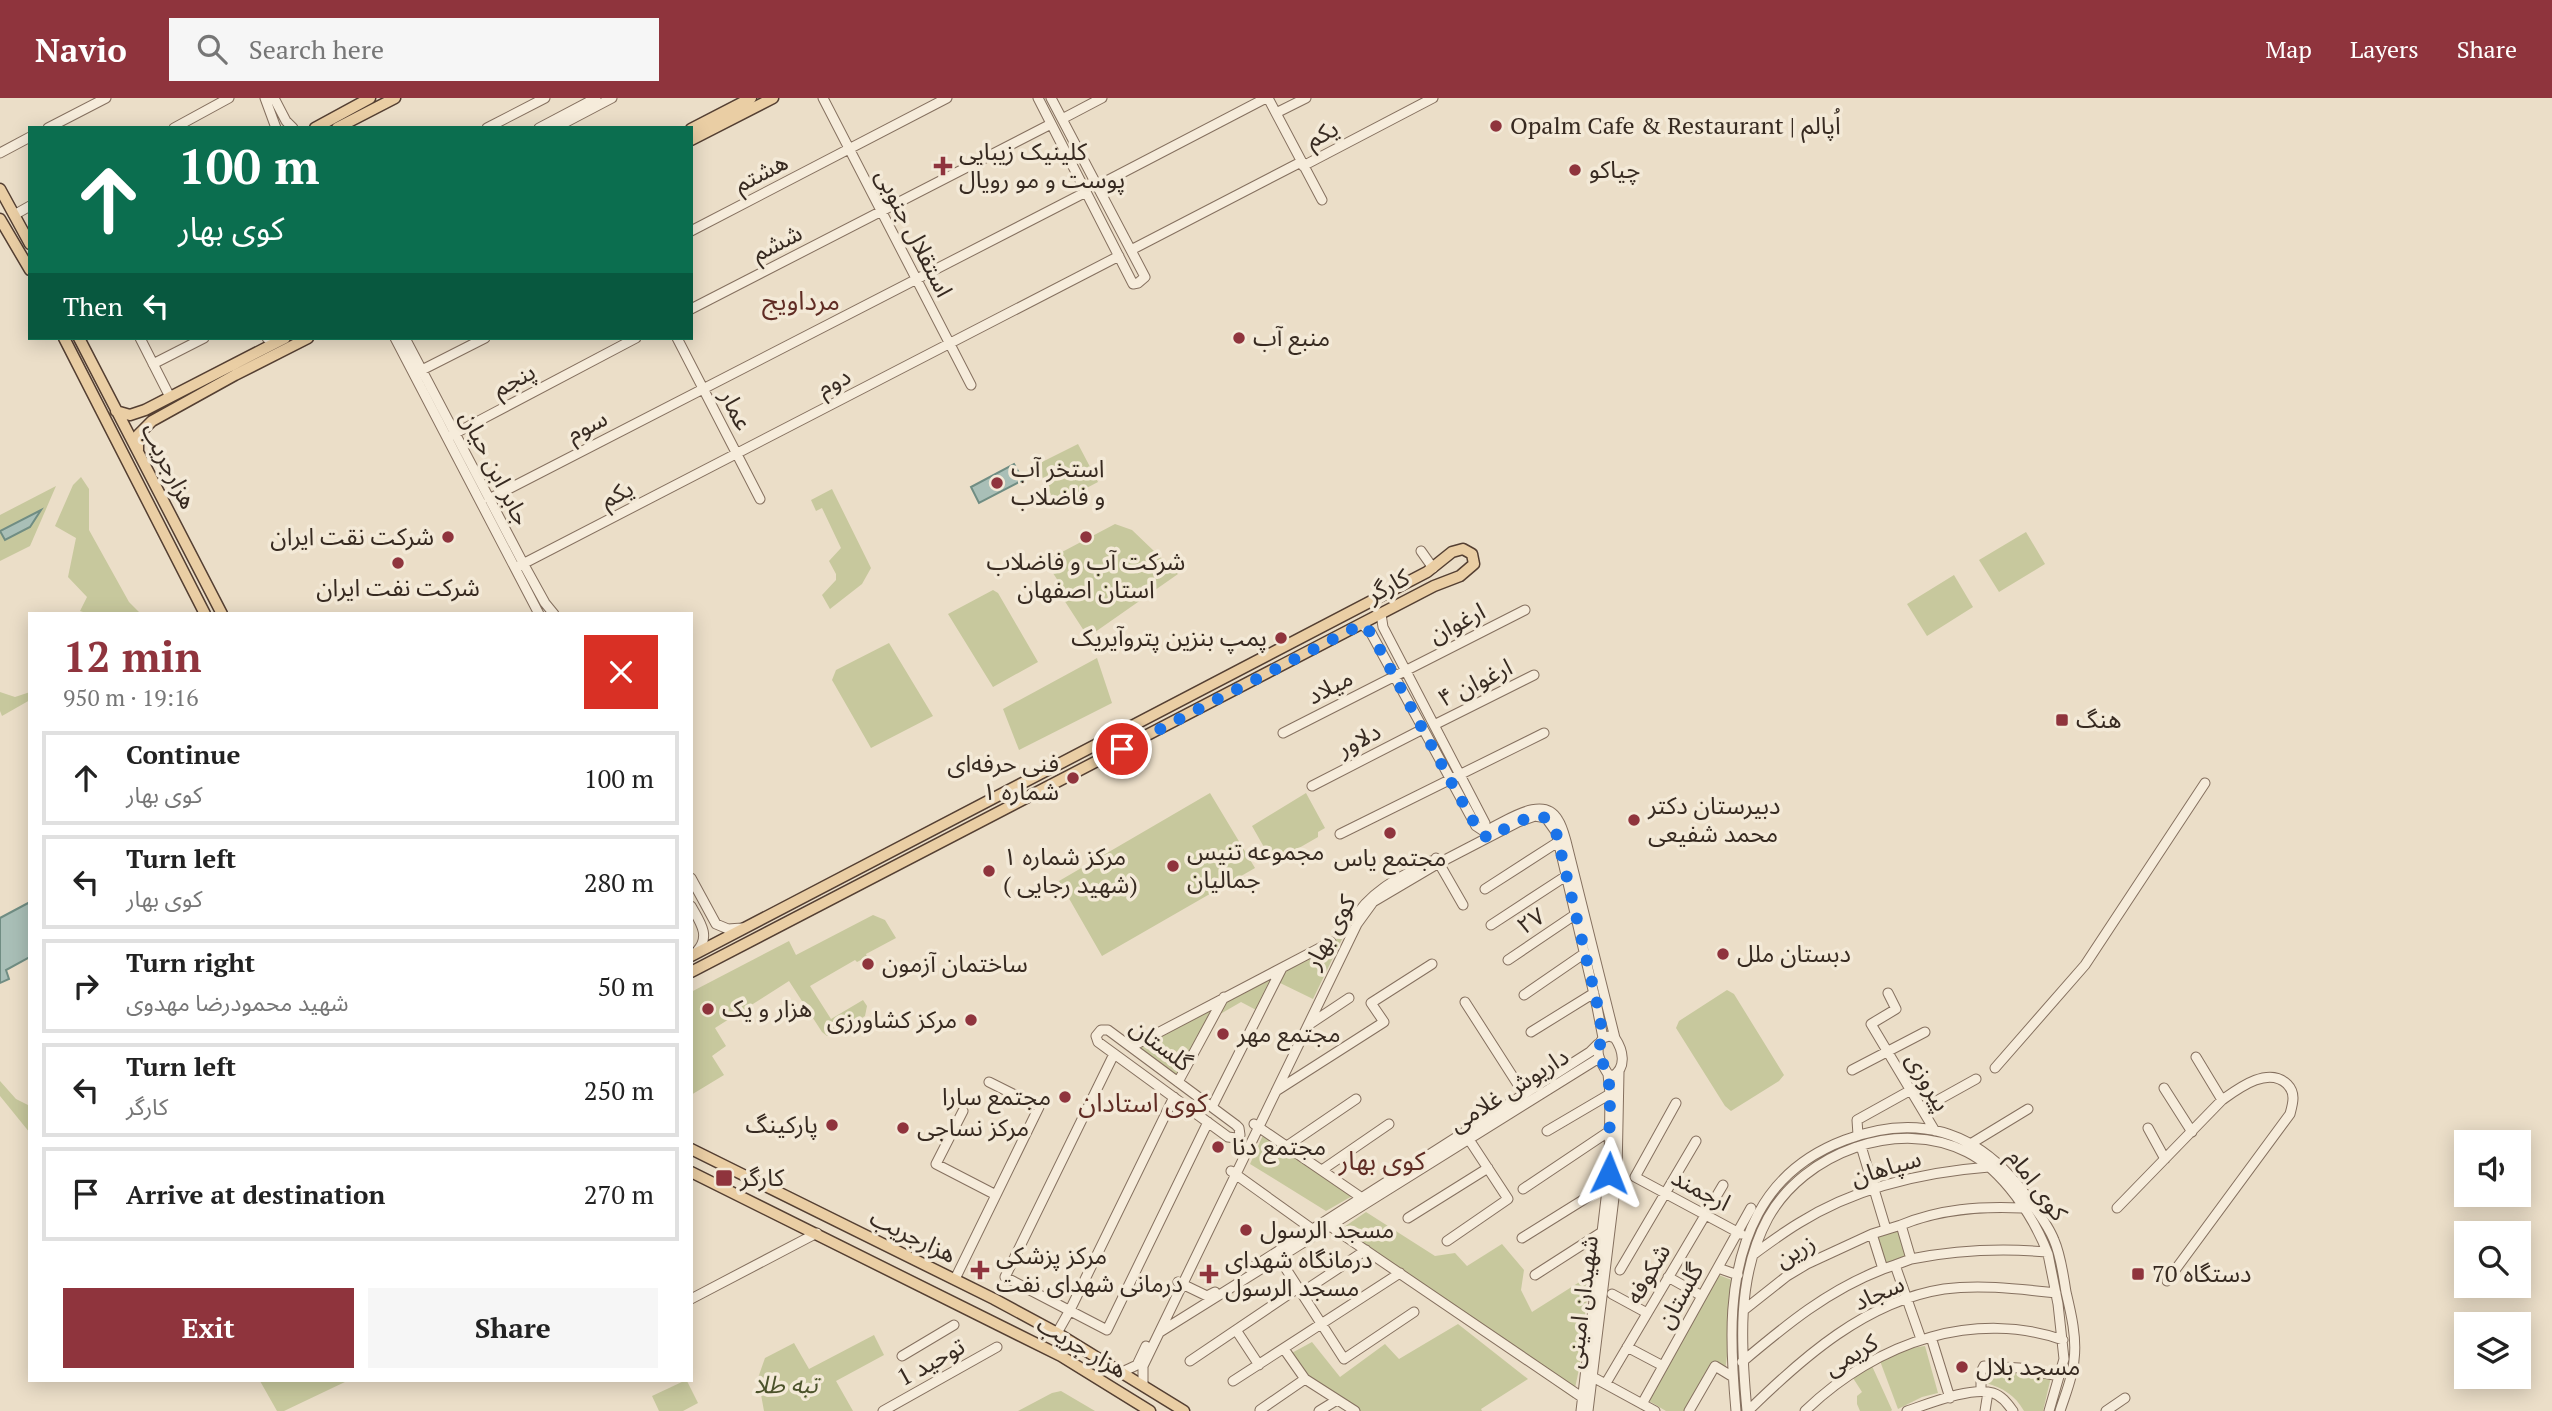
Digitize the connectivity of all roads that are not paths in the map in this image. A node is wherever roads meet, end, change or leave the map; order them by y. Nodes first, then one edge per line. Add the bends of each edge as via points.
1 (106, 98) edge
2 (229, 98) edge
3 (265, 98) edge
4 (274, 98) edge
5 (395, 98) edge
6 (545, 98) edge
7 (596, 98) edge
8 (612, 98) edge
9 (751, 98) edge
10 (773, 98) edge
11 (823, 98) edge
12 (947, 98) edge
13 (1038, 98) edge
14 (1051, 98) edge
15 (1102, 98) edge
16 (1267, 98) edge
17 (1306, 98) edge
18 (1433, 98) edge
19 (373, 101) edge
20 (88, 102) edge
21 (1276, 113) junction
22 (1062, 119) junction
23 (1051, 124) junction
24 (51, 126) edge
25 (178, 126) edge
26 (275, 126) edge
27 (291, 126) edge
28 (319, 126) edge
29 (340, 126) edge
30 (491, 126) edge
31 (543, 126) edge
32 (559, 126) edge
33 (693, 128) edge
34 (28, 138) edge
35 (693, 139) edge
36 (849, 149) junction
37 (0, 153) edge
38 (1302, 164) junction
39 (1097, 186) junction
40 (0, 188) edge
41 (1086, 192) junction
42 (1322, 200) dead end
43 (28, 207) edge
44 (881, 212) junction
45 (14, 215) junction
46 (0, 219) edge
47 (693, 230) edge
48 (28, 240) edge
49 (1131, 250) junction
50 (1119, 256) junction
51 (28, 268) edge
52 (916, 279) junction
53 (693, 308) edge
54 (65, 340) edge
55 (80, 340) edge
56 (141, 340) edge
57 (200, 340) edge
58 (282, 340) edge
59 (303, 340) edge
60 (396, 340) edge
61 (406, 340) edge
62 (481, 340) edge
63 (632, 340) edge
64 (678, 340) edge
65 (949, 344) junction
66 (153, 364) junction
67 (233, 370) junction
68 (419, 372) junction
69 (971, 385) dead end
70 (703, 388) junction
71 (170, 397) junction
72 (116, 411) junction
73 (451, 435) junction
74 (138, 452) junction
75 (737, 454) junction
76 (489, 499) junction
77 (760, 499) dead end
78 (1422, 551) dead end
79 (519, 566) junction
80 (1433, 568) junction
81 (1525, 610) dead end
82 (204, 612) edge
83 (221, 612) edge
84 (538, 612) edge
85 (552, 612) edge
86 (1381, 614) junction
87 (1362, 624) junction
88 (1406, 671) junction
89 (1534, 675) dead end
90 (1395, 676) junction
91 (1434, 725) junction
92 (1423, 729) junction
93 (1283, 733) dead end
94 (1544, 733) dead end
95 (1460, 775) junction
96 (1450, 780) junction
97 (2205, 783) dead end
98 (1312, 786) dead end
99 (1340, 834) dead end
100 (1485, 835) junction
101 (1558, 842) junction
102 (1438, 860) junction
103 (872, 862) junction
104 (1566, 876) junction
105 (693, 882) edge
106 (1485, 889) dead end
107 (842, 894) junction
108 (808, 895) junction
109 (1464, 905) dead end
110 (693, 910) edge
111 (1576, 914) junction
112 (712, 918) junction
113 (1491, 925) dead end
114 (702, 926) junction
115 (747, 927) junction
116 (764, 935) junction
117 (1331, 942) dead end
118 (1585, 953) junction
119 (693, 954) edge
120 (693, 954) edge
121 (1508, 960) dead end
122 (1432, 964) dead end
123 (1282, 968) junction
124 (693, 971) edge
125 (1594, 993) junction
126 (1888, 993) dead end
127 (1524, 995) dead end
128 (1224, 998) junction
129 (1349, 998) dead end
130 (1465, 1002) dead end
131 (1309, 1024) junction
132 (1531, 1032) dead end
133 (1926, 1032) dead end
134 (1615, 1038) junction
135 (1600, 1041) junction
136 (1131, 1047) junction
137 (1889, 1052) junction
138 (1114, 1054) junction
139 (2196, 1057) dead end
140 (1599, 1058) junction
141 (1995, 1068) dead end
142 (1852, 1070) dead end
143 (1619, 1072) junction
144 (1608, 1074) junction
145 (1976, 1079) dead end
146 (989, 1082) dead end
147 (1178, 1082) junction
148 (2164, 1088) dead end
149 (1274, 1090) junction
150 (1911, 1090) junction
151 (1524, 1094) junction
152 (1610, 1094) junction
153 (1174, 1097) junction
154 (1356, 1099) dead end
155 (2222, 1100) junction
156 (1676, 1103) dead end
157 (1212, 1107) junction
158 (2028, 1108) dead end
159 (1922, 1109) junction
160 (963, 1111) dead end
161 (1208, 1122) junction
162 (1389, 1124) dead end
163 (1256, 1125) junction
164 (2148, 1128) dead end
165 (1611, 1130) junction
166 (1548, 1131) dead end
167 (1935, 1131) junction
168 (2192, 1132) junction
169 (1858, 1135) junction
170 (1468, 1138) junction
171 (1696, 1141) dead end
172 (1972, 1143) junction
173 (1287, 1146) junction
174 (1861, 1146) junction
175 (693, 1150) edge
176 (2165, 1160) junction
177 (1989, 1167) junction
178 (1488, 1168) junction
179 (1321, 1170) junction
180 (1233, 1172) junction
181 (693, 1173) edge
182 (1395, 1181) junction
183 (2017, 1183) junction
184 (1608, 1185) junction
185 (1723, 1185) dead end
186 (1523, 1189) dead end
187 (2008, 1189) junction
188 (1873, 1190) junction
189 (1666, 1193) junction
190 (996, 1195) junction
191 (1362, 1198) junction
192 (1751, 1208) dead end
193 (2022, 1208) junction
194 (2117, 1208) dead end
195 (1705, 1214) junction
196 (1408, 1218) dead end
197 (1901, 1225) junction
198 (1330, 1226) junction
199 (1312, 1229) junction
200 (1886, 1229) junction
201 (1602, 1232) junction
202 (1738, 1232) junction
203 (817, 1233) junction
204 (1872, 1234) junction
205 (1521, 1238) dead end
206 (1748, 1238) junction
207 (1447, 1241) dead end
208 (1366, 1250) junction
209 (2047, 1252) junction
210 (1754, 1254) junction
211 (1279, 1258) junction
212 (1911, 1259) junction
213 (1895, 1265) junction
214 (1718, 1268) junction
215 (1883, 1269) junction
216 (1620, 1270) dead end
217 (1400, 1273) junction
218 (1535, 1275) dead end
219 (1738, 1275) junction
220 (1668, 1277) junction
221 (955, 1279) junction
222 (2168, 1281) dead end
223 (1180, 1283) junction
224 (1300, 1291) junction
225 (2056, 1293) junction
226 (1612, 1294) dead end
227 (1702, 1296) junction
228 (1212, 1297) junction
229 (693, 1298) edge
230 (1907, 1299) junction
231 (1009, 1307) junction
232 (1070, 1310) junction
233 (1744, 1310) junction
234 (1414, 1312) dead end
235 (1647, 1313) junction
236 (954, 1325) dead end
237 (998, 1325) junction
238 (1322, 1325) junction
239 (1236, 1330) junction
240 (1157, 1331) junction
241 (1057, 1333) junction
242 (1926, 1338) junction
243 (2063, 1340) junction
244 (997, 1347) dead end
245 (1628, 1347) junction
246 (1284, 1349) junction
247 (902, 1356) dead end
248 (1190, 1362) dead end
249 (1742, 1362) junction
250 (1259, 1365) junction
251 (1663, 1366) junction
252 (1122, 1372) junction
253 (1589, 1376) junction
254 (2059, 1377) junction
255 (1306, 1379) junction
256 (1233, 1381) dead end
257 (1733, 1382) junction
258 (1606, 1383) junction
259 (1143, 1385) junction
260 (1744, 1385) junction
261 (1985, 1392) junction
262 (1583, 1398) junction
263 (1950, 1398) junction
264 (2126, 1398) dead end
265 (1337, 1400) junction
266 (1642, 1404) junction
267 (1260, 1410) edge
268 (883, 1411) edge
269 (1150, 1411) edge
270 (1184, 1411) edge
271 (1319, 1411) edge
272 (1355, 1411) edge
273 (1581, 1411) edge
274 (1588, 1411) edge
275 (1655, 1411) edge
276 (1689, 1411) edge
277 (1736, 1411) edge
278 (1747, 1411) edge
279 (1805, 1411) edge
280 (1907, 1411) edge
281 (1985, 1411) edge
282 (2013, 1411) edge
283 (2049, 1411) edge
284 (2060, 1411) edge
285 (2106, 1411) edge

1 - 20 street
2 - 25 street
3 - 26 street
4 - 27 street
5 - 19 main road
6 - 30 street
7 - 31 street
8 - 32 street
9 - 33 main road
10 - 35 main road
11 - 36 street, استقلال جنوبی
12 - 36 street, هشتم
13 - 23 street
14 - 22 street
15 - 22 street
16 - 21 street
16 - 39 street
17 - 21 street
18 - 38 street, یکم
19 - 28 main road
19 - 29 main road
20 - 24 street
21 - 38 street
22 - 39 street
23 - 41 street
23 - 44 street
34 - 37 street
36 - 44 street, استقلال جنوبی
36 - 47 street, هشتم
38 - 42 street
38 - 49 street
39 - 49 street
40 - 45 main road
41 - 50 street
41 - 52 street
43 - 45 street
44 - 52 street, استقلال جنوبی
44 - 53 street, ششم
45 - 48 main road
46 - 51 main road
49 - 50 street via 1145,277 1142,281 1133,284
50 - 65 street
52 - 65 street, استقلال جنوبی
52 - 70 street, سوم
54 - 82 main road
55 - 72 main road, هزارجریب
56 - 66 street
57 - 66 street
58 - 67 main road
59 - 67 main road
60 - 68 street, جابر ابن حیان
61 - 68 street, جابر ابن حیان
62 - 68 street
63 - 73 street, پنجم
64 - 70 street, عمار
65 - 69 street, استقلال جنوبی
65 - 75 street, دوم
66 - 71 street
67 - 71 main road
67 - 74 main road via 152,421 138,435
68 - 73 street, جابر ابن حیان
70 - 75 street, عمار
70 - 76 street, سوم
71 - 72 main road via 130,415
72 - 74 main road, هزارجریب
73 - 76 street, جابر ابن حیان
73 - 79 street, جابر ابن حیان
74 - 83 main road, هزارجریب
75 - 77 street, عمار
75 - 79 street, یکم
76 - 79 street, جابر ابن حیان
78 - 80 street
79 - 84 street, جابر ابن حیان
79 - 85 street, جابر ابن حیان
80 - 86 main road, کارگر via 1452,552 1463,549 1472,554 1471,569
80 - 103 main road, کارگر
81 - 88 street, ارغوان
86 - 87 main road, کارگر
86 - 88 street
87 - 90 street
87 - 107 main road, کارگر
88 - 90 street, ارغوان
88 - 91 street
89 - 91 street, ارغوان ۴
90 - 92 street
90 - 93 street, میلاد
91 - 95 street
92 - 96 street
92 - 98 street, دلاور
94 - 95 street
95 - 96 street
95 - 100 street via 1485,823
96 - 99 street
96 - 100 street
97 - 141 street via 2085,965
100 - 101 street, کوی بهار via 1539,816 1552,824
100 - 102 street, کوی بهار
100 - 134 street, کوی بهار via 1532,809 1549,811 1559,820
101 - 104 street, کوی بهار
101 - 106 street
102 - 109 street
102 - 131 street, کوی بهار via 1373,902
102 - 149 street, کوی بهار via 1378,892 1359,910
103 - 107 main road via 835,887
103 - 108 main road, کارگر
104 - 111 street, کوی بهار
104 - 113 street
105 - 112 street
107 - 116 main road, کارگر
108 - 115 main road, کارگر
108 - 116 main road via 815,895 817,901
110 - 114 street
111 - 118 street, کوی بهار
111 - 121 street, ۲۷
112 - 114 street via 710,925
112 - 115 street via 722,929
114 - 120 street via 703,945
115 - 119 main road, کارگر
116 - 124 main road, کارگر
117 - 123 street
118 - 125 street, کوی بهار
118 - 127 street
122 - 149 street via 1371,1003 1384,1022
123 - 128 street
123 - 157 street
125 - 132 street
125 - 135 street, کوی بهار
126 - 137 street, پیروزی via 1896,1009 1871,1024
128 - 136 street
128 - 147 street
129 - 131 street
130 - 151 street
131 - 149 street, کوی بهار
133 - 137 street
134 - 135 street
134 - 143 street, کوی بهار via 1622,1054
135 - 140 street, کوی بهار
135 - 151 street, داریوش غلامی
136 - 138 street, گلستان via 1101,1030 1098,1042
136 - 147 street, گلستان
137 - 142 street
137 - 150 street, پیروزی
138 - 153 street, گلستان
138 - 232 street via 1005,1277
139 - 155 street
140 - 144 street, کوی بهار
140 - 170 street, داریوش غلامی
143 - 144 street
143 - 253 street, شهیدان امینی via 1617,1173
144 - 152 street, شهیدان امینی
145 - 159 street
146 - 190 street via 1039,1107
147 - 157 street, گلستان
148 - 168 street
149 - 163 street, کوی بهار
150 - 159 street, پیروزی
150 - 169 street via 1857,1120
151 - 182 street, داریوش غلامی
152 - 165 street, شهیدان امینی
152 - 166 street
153 - 161 street, گلستان
153 - 232 street
154 - 173 street
155 - 168 street
155 - 222 street via 2265,1077 2281,1078 2294,1098 2280,1129
156 - 189 street, ارجمند via 1635,1177
157 - 161 street, گلستان via 1239,1128 1240,1135 1227,1137
158 - 172 street
159 - 167 street, پیروزی
160 - 190 street via 936,1164
161 - 232 street via 1107,1330
162 - 179 street
163 - 173 street
163 - 180 street, کوی بهار
164 - 176 street
165 - 184 street, شهیدان امینی
165 - 186 street
167 - 169 street, کوی امام via 1896,1129
167 - 172 street, کوی امام
168 - 176 street
169 - 206 street, کوی امام via 1807,1158 1788,1174 1764,1204
170 - 178 street
170 - 182 street, داریوش غلامی
171 - 189 street
172 - 183 street, کوی امام via 2002,1164
173 - 179 street
174 - 177 street, کوی امام via 1897,1140 1933,1142 1967,1152
174 - 188 street
174 - 210 street, کوی امام via 1813,1167 1796,1182 1768,1219
175 - 221 main road, هزارجریب
176 - 194 street
177 - 187 street, کوی امام
177 - 188 street, سپاهان via 1952,1170
178 - 196 street
178 - 207 street via 1508,1199
179 - 191 street
180 - 199 street
180 - 223 street, کوی بهار
181 - 203 main road, هزار جریب
182 - 191 street, داریوش غلامی
182 - 198 street, داریوش غلامی
183 - 187 street
183 - 284 street, کوی امام via 2053,1237 2069,1302 2074,1361
184 - 201 street, شهیدان امینی
184 - 205 street
185 - 195 street, شکوفه
187 - 193 street, کوی امام
188 - 200 street
188 - 210 street, سپاهان via 1823,1210
189 - 195 street, ارجمند
189 - 216 street
190 - 221 street
191 - 199 street, داریوش غلامی
192 - 202 street, گلستان
193 - 197 street via 1960,1209
193 - 209 street, کوی امام
195 - 202 street, ارجمند
195 - 220 street, شکوفه
197 - 200 street, زرین
197 - 212 street
198 - 208 street
198 - 211 street, داریوش غلامی
199 - 228 street, داریوش غلامی
200 - 204 street, زرین
201 - 218 street
201 - 253 street, شهیدان امینی
202 - 206 street, ارجمند
202 - 214 street, گلستان
203 - 229 street
203 - 237 main road, هزار جریب
204 - 215 street
204 - 233 street, زرین via 1807,1264
206 - 219 street, کوی امام
208 - 217 street
208 - 224 street
209 - 212 street via 1980,1250
209 - 225 street, کوی امام
210 - 233 street, کوی امام
211 - 224 street
211 - 228 street, داریوش غلامی
212 - 213 street
213 - 215 street
213 - 230 street
214 - 219 street
214 - 227 street, گلستان
215 - 249 street via 1815,1304
217 - 238 street
217 - 262 street
219 - 257 street, کوی امام via 1730,1350
220 - 227 street
220 - 235 street, شکوفه
221 - 231 main road, هزارجریب
223 - 228 street
223 - 240 street, کوی بهار
224 - 238 street
224 - 239 street
225 - 230 street, سجاد via 1963,1288
225 - 243 street, کوی امام
226 - 235 street
227 - 251 street, گلستان
228 - 240 street, داریوش غلامی
230 - 242 street
230 - 278 street, سجاد via 1874,1313 1819,1348
231 - 237 main road
231 - 241 main road, هزارجریب
232 - 241 street
233 - 249 street, کوی امام
234 - 238 street via 1344,1359
235 - 245 street, شکوفه
236 - 247 street
237 - 269 main road, هزار جریب via 1061,1356
238 - 246 street
239 - 248 street
239 - 250 street
240 - 252 street, کوی بهار via 1137,1365
240 - 259 street, کوی بهار via 1143,1366
241 - 252 main road, هزارجریب
242 - 243 street, کریمی via 1994,1328
242 - 263 street
242 - 279 street, کریمی via 1877,1358
243 - 254 street, کوی امام
244 - 268 street, توحید 1
245 - 251 street
245 - 258 street, شکوفه
246 - 250 street
246 - 255 street
249 - 260 street, کوی امام
250 - 256 street
251 - 266 street, گلستان
252 - 259 main road, هزارجریب
253 - 258 street
253 - 262 street, شهیدان امینی
253 - 274 street, شهیدان امینی
254 - 261 street via 1984,1366
254 - 283 street, کوی امام
255 - 265 street
255 - 267 street
257 - 260 street
257 - 276 street via 1714,1366
257 - 277 street, کوی امام
258 - 266 street
259 - 270 main road, هزارجریب
260 - 278 street, کوی امام
261 - 263 street
261 - 281 street
261 - 282 street via 2003,1398
262 - 273 street, شهیدان امینی
263 - 280 street
264 - 285 street
265 - 271 street
265 - 272 street
266 - 275 street

